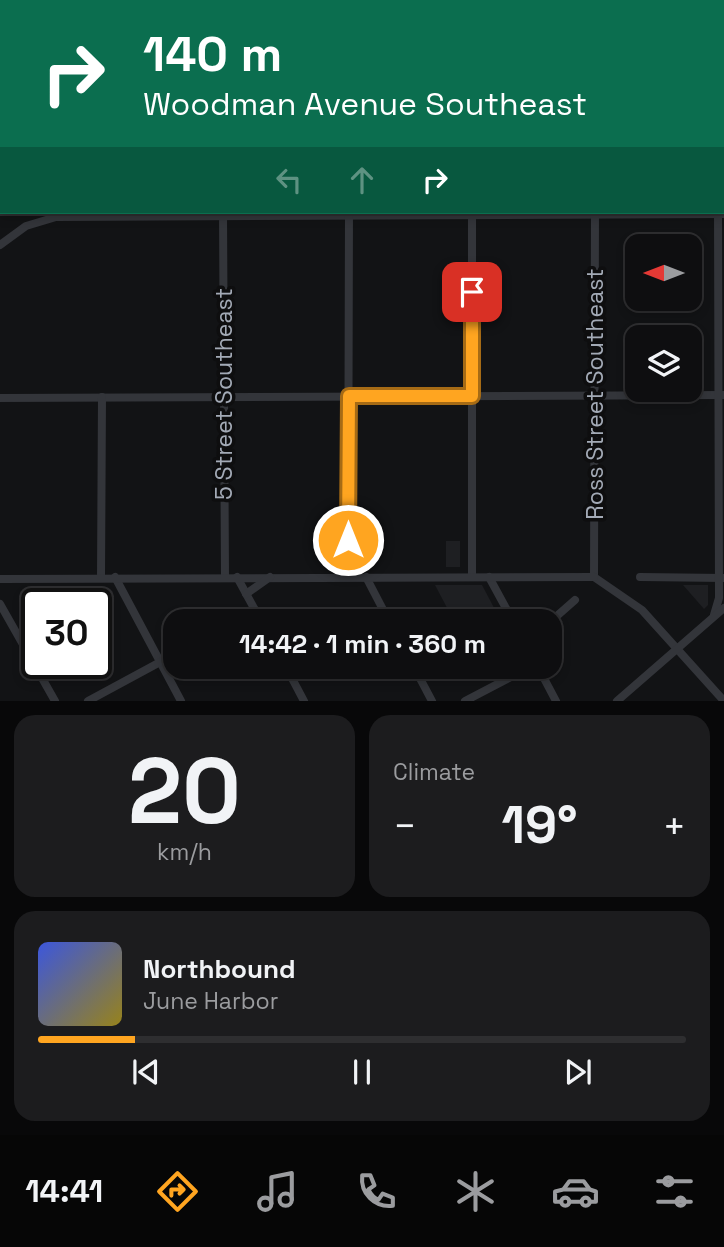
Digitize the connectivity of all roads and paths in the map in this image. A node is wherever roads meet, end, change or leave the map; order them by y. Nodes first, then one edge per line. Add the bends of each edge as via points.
1 (167, 214) edge
2 (223, 214) edge
3 (349, 214) edge
4 (472, 214) edge
5 (595, 214) edge
6 (720, 214) edge
7 (0, 244) edge
8 (595, 395) junction
9 (721, 395) edge
10 (224, 396) junction
11 (349, 396) junction
12 (472, 396) junction
13 (102, 397) junction
14 (0, 398) edge
15 (101, 577) junction
16 (115, 577) junction
17 (225, 577) junction
18 (237, 577) junction
19 (270, 577) junction
20 (348, 577) junction
21 (366, 577) junction
22 (472, 577) junction
23 (489, 577) junction
24 (594, 577) junction
25 (640, 577) dead end
26 (721, 578) edge
27 (0, 579) edge
28 (246, 594) junction
29 (575, 600) dead end
30 (0, 604) edge
31 (724, 608) edge
32 (254, 609) edge
33 (383, 609) edge
34 (506, 609) edge
35 (562, 611) edge
36 (714, 615) junction
37 (675, 648) junction
38 (163, 660) edge
39 (160, 662) junction
40 (292, 679) edge
41 (420, 679) edge
42 (507, 679) edge
43 (544, 679) edge
44 (55, 701) edge
45 (88, 701) edge
46 (181, 701) edge
47 (304, 701) edge
48 (432, 701) edge
49 (465, 701) edge
50 (556, 701) edge
51 (617, 701) edge
52 (724, 701) edge

1 - 7 street via 55,216 26,226
2 - 10 street, 5 Street Southeast
3 - 11 street
4 - 12 street
5 - 8 street, Ross Street Southeast
6 - 9 street
8 - 9 street
8 - 12 street
8 - 24 street, Ross Street Southeast
9 - 26 street
10 - 11 street
10 - 13 street
10 - 17 street, 5 Street Southeast
11 - 12 street
11 - 20 street
12 - 22 street
13 - 14 street
13 - 15 street
15 - 16 street
15 - 27 street
16 - 17 street
16 - 39 street
17 - 18 street
18 - 19 street
18 - 28 street
19 - 20 street
19 - 28 street
20 - 21 street
21 - 22 street
21 - 33 street
22 - 23 street
23 - 24 street
23 - 34 street
24 - 37 street via 636,605
25 - 26 street
26 - 36 street
28 - 32 street
29 - 35 street
30 - 44 street
31 - 36 street
36 - 37 street
37 - 51 street
37 - 52 street
38 - 39 street
39 - 45 street
39 - 46 street
40 - 47 street
41 - 48 street
42 - 49 street
43 - 50 street

